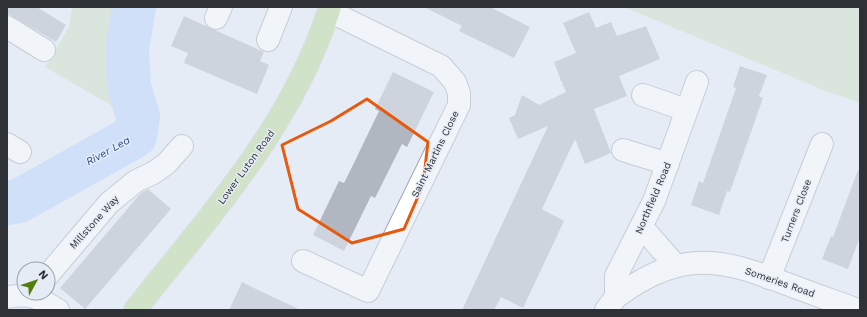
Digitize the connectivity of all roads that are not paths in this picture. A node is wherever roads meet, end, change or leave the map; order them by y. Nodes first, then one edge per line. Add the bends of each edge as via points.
1 (278, 8) edge
2 (330, 9) edge
3 (7, 28) edge
4 (268, 40) dead end
5 (44, 50) dead end
6 (697, 82) dead end
7 (643, 95) dead end
8 (686, 110) junction
9 (822, 144) dead end
10 (182, 146) dead end
11 (623, 150) dead end
12 (668, 164) junction
13 (642, 227) junction
14 (303, 262) dead end
15 (56, 266) edge
16 (676, 266) junction
17 (769, 278) junction
18 (46, 301) edge
19 (611, 303) edge
20 (58, 310) edge
21 (134, 310) edge
22 (858, 310) edge

1 - 4 street
2 - 14 street, Saint Martins Close via 441,66 455,82 459,93 459,105 368,292
2 - 21 main road, Lower Luton Road via 304,76 269,136 236,182
3 - 5 street
6 - 8 street, Northfield Road
7 - 8 street
8 - 12 street, Northfield Road
9 - 17 street, Turners Close
10 - 15 street, Millstone Way via 166,164 136,181 109,203
11 - 12 street
12 - 13 street, Northfield Road
13 - 16 street
13 - 19 street, Northfield Road via 616,276
16 - 17 street, Someries Road via 716,264 757,272
16 - 19 street, Someries Road via 643,278
17 - 22 street, Someries Road
18 - 20 street

